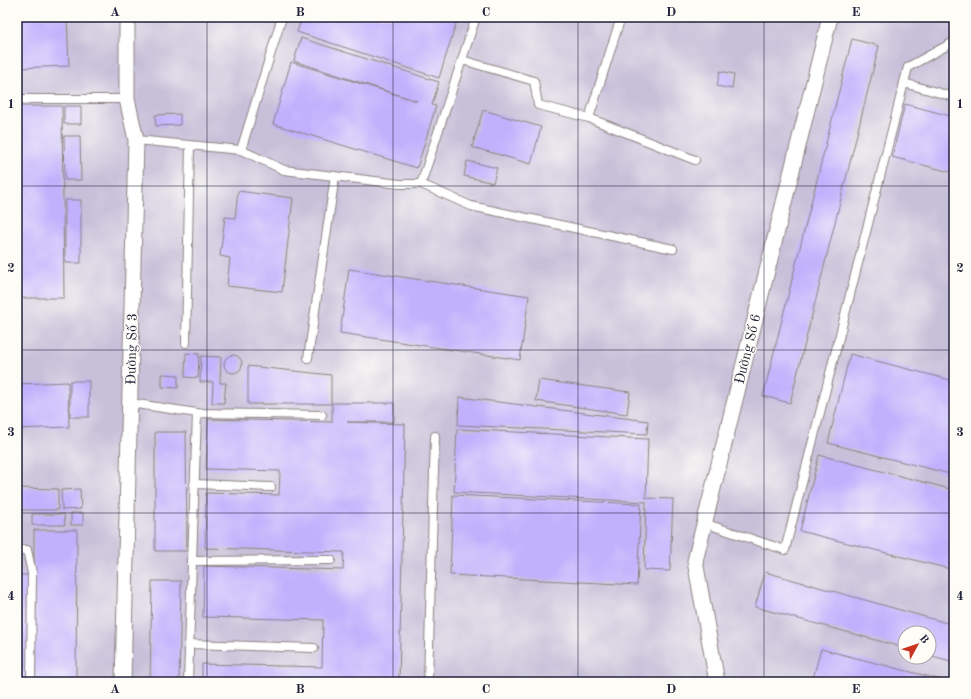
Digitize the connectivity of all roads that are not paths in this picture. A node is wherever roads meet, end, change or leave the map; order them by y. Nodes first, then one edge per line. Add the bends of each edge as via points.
1 (127, 17) edge
2 (282, 17) edge
3 (476, 17) edge
4 (621, 17) edge
5 (830, 17) edge
6 (954, 45) edge
7 (462, 60) junction
8 (904, 83) junction
9 (954, 96) edge
10 (17, 99) edge
11 (128, 99) junction
12 (589, 118) junction
13 (136, 140) junction
14 (190, 145) junction
15 (241, 150) junction
16 (695, 160) dead end
17 (334, 176) junction
18 (421, 184) junction
19 (673, 249) dead end
20 (186, 343) dead end
21 (308, 358) dead end
22 (130, 403) junction
23 (197, 413) junction
24 (322, 415) dead end
25 (435, 436) dead end
26 (194, 484) junction
27 (271, 487) dead end
28 (704, 523) junction
29 (17, 550) edge
30 (331, 560) dead end
31 (192, 561) junction
32 (189, 644) junction
33 (314, 648) dead end
34 (31, 682) edge
35 (123, 682) edge
36 (188, 682) edge
37 (428, 682) edge
38 (717, 682) edge

1 - 11 street, Đường Số 3
2 - 15 lane
3 - 7 lane
4 - 12 lane
5 - 28 street, Đường Số 6
6 - 8 lane via 950,44 908,67
7 - 12 lane via 534,81 538,105
7 - 18 lane
8 - 9 lane
8 - 28 lane via 786,550
10 - 11 lane
11 - 13 street, Đường Số 3
12 - 16 lane
13 - 14 lane
13 - 22 street, Đường Số 3
14 - 15 lane
14 - 20 lane
15 - 17 lane via 284,170
17 - 18 lane
17 - 21 lane
18 - 19 lane via 472,206
22 - 23 lane
22 - 35 street, Đường Số 3
23 - 24 lane
23 - 26 lane
25 - 37 lane
26 - 27 lane
26 - 31 lane
28 - 38 street, Đường Số 6 via 695,561
29 - 34 lane via 27,550 32,573
30 - 31 lane
31 - 32 lane
32 - 33 lane
32 - 36 lane

